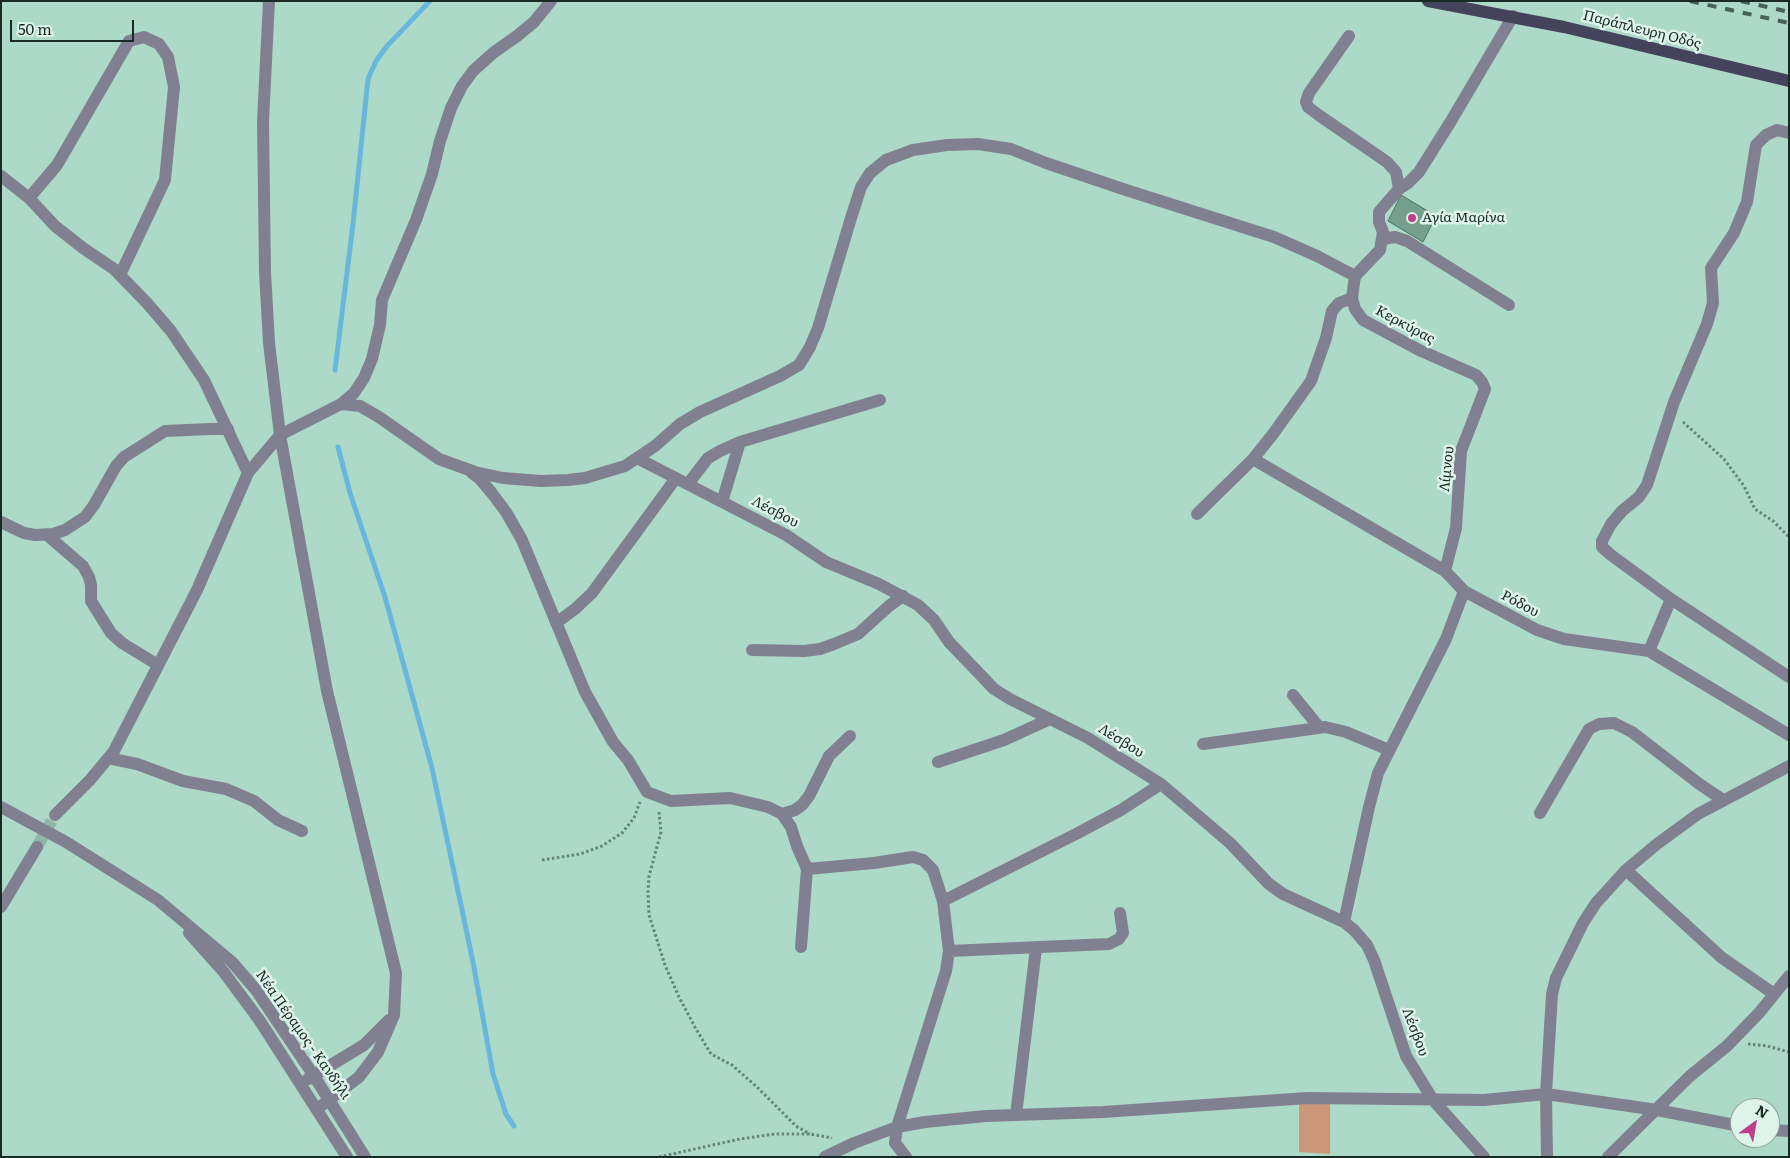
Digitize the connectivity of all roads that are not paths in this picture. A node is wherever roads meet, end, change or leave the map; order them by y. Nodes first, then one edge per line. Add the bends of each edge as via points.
1 (268, 1) edge
2 (551, 1) edge
3 (1428, 1) edge
4 (544, 6) edge
5 (1513, 16) junction
6 (1349, 36) dead end
7 (1789, 81) edge
8 (1789, 132) edge
9 (1, 176) edge
10 (1399, 189) junction
11 (29, 198) junction
12 (1383, 239) junction
13 (120, 275) junction
14 (1355, 276) junction
15 (1352, 298) junction
16 (1510, 305) dead end
17 (1476, 375) joint
18 (880, 400) dead end
19 (341, 404) junction
20 (228, 429) junction
21 (280, 435) junction
22 (740, 442) junction
23 (637, 458) junction
24 (1253, 459) junction
25 (468, 470) junction
26 (248, 472) junction
27 (676, 478) junction
28 (688, 484) junction
29 (722, 502) junction
30 (1197, 514) dead end
31 (1, 522) edge
32 (46, 535) junction
33 (1445, 571) junction
34 (1464, 591) junction
35 (903, 596) junction
36 (1671, 599) junction
37 (556, 623) junction
38 (752, 650) dead end
39 (1649, 651) junction
40 (158, 666) junction
41 (1789, 677) edge
42 (1293, 695) dead end
43 (1050, 719) junction
44 (1319, 727) junction
45 (1789, 735) edge
46 (850, 736) dead end
47 (1203, 744) dead end
48 (1389, 750) junction
49 (108, 758) junction
50 (938, 762) dead end
51 (1789, 766) edge
52 (1161, 784) junction
53 (1723, 800) junction
54 (1, 807) edge
55 (1540, 813) dead end
56 (782, 814) junction
57 (55, 815) tunnel mouth
58 (302, 831) dead end
59 (37, 847) tunnel mouth
60 (807, 869) junction
61 (1626, 870) junction
62 (158, 900) junction
63 (943, 902) junction
64 (1, 907) edge
65 (1120, 913) dead end
66 (1344, 922) junction
67 (802, 947) dead end
68 (1036, 948) junction
69 (949, 951) junction
70 (1789, 976) edge
71 (1774, 994) junction
72 (394, 1015) junction
73 (314, 1076) junction
74 (300, 1084) junction
75 (1546, 1094) junction
76 (330, 1100) junction
77 (1432, 1100) junction
78 (316, 1109) junction
79 (1657, 1110) junction
80 (1016, 1115) junction
81 (1730, 1124) edge
82 (897, 1127) junction
83 (347, 1157) edge
84 (365, 1157) edge
85 (825, 1157) edge
86 (906, 1157) edge
87 (1484, 1157) edge
88 (1547, 1157) edge
89 (1608, 1157) edge

1 - 21 street via 263,122 265,272 269,343
2 - 4 street
3 - 5 main road, Παράπλευρη Οδός
4 - 19 street via 534,22 486,59 462,86 440,141 416,220 382,300 372,358 354,393
5 - 7 main road, Παράπλευρη Οδός
5 - 10 street via 1419,172
6 - 10 street via 1306,102 1320,116 1387,162 1396,172
8 - 36 street via 1771,132 1756,145 1740,223 1711,268 1713,304 1672,407 1647,484 1639,497 1611,524 1602,541 1602,548
9 - 11 street
10 - 12 street via 1379,212
11 - 13 street via 55,226
11 - 13 street via 57,165 129,41 144,37 159,44 168,57 174,87 165,180
12 - 14 street via 1380,250
12 - 16 street via 1395,237 1407,241
13 - 20 street via 171,331 204,380
14 - 15 street
14 - 23 street via 1274,237 1011,149 978,144 913,150 886,160 870,173 861,187 818,328 799,365 700,412
15 - 17 street, Κερκύρας via 1363,320
15 - 24 street via 1339,303 1332,311 1311,381
17 - 33 street, Λίμνου via 1485,388 1461,451 1456,528
18 - 22 street
19 - 21 street
19 - 25 street via 360,406 439,459
20 - 26 street
20 - 32 street via 165,431 124,457 84,517 64,530
21 - 26 street
21 - 72 street via 327,691 396,974
22 - 28 street via 708,458
22 - 29 street
23 - 25 street via 608,472 568,480 503,478
23 - 27 street, Λέσβου
24 - 30 street
24 - 33 street, Ρόδου
25 - 37 street via 480,479 506,512 522,540
26 - 40 street via 197,590
27 - 28 street, Λέσβου
27 - 37 street via 592,593
28 - 29 street, Λέσβου
29 - 35 street, Λέσβου via 786,535 826,562
31 - 32 street via 24,533
32 - 40 street via 83,566 91,585 91,601 111,633
33 - 34 street, Ρόδου
34 - 39 street, Ρόδου via 1537,630 1564,639
34 - 48 street via 1446,639
35 - 38 street via 858,634 834,644 804,651
35 - 43 street, Λέσβου via 934,620 949,642 994,688
36 - 39 street
36 - 41 street
37 - 56 street via 600,719 647,792 671,801 730,798 768,807
39 - 45 street, Ρόδου
40 - 49 street
42 - 44 street
43 - 50 street via 1004,740
43 - 52 street, Λέσβου via 1088,738
44 - 47 street
44 - 48 street via 1346,732
46 - 56 street via 829,756 810,796 795,810
48 - 66 street via 1378,773 1369,807
49 - 57 street
49 - 58 street via 137,764 183,781 226,789 254,801 278,820
51 - 53 street
52 - 63 street via 1121,810
52 - 66 street, Λέσβου via 1224,838 1269,884 1283,894
53 - 55 street via 1632,732 1614,723 1599,724 1589,729
53 - 61 street via 1698,814
54 - 62 street, Νέα Πέραμος - Κανδήλι via 66,842
56 - 60 street via 791,827
59 - 64 street
60 - 63 street via 913,857 923,860 933,870
60 - 67 street
61 - 71 street via 1722,957
61 - 75 street via 1583,922 1556,978
62 - 73 street, Νέα Πέραμος - Κανδήλι via 232,962 256,990
62 - 74 street, Νέα Πέραμος - Κανδήλι via 223,971
63 - 69 street
65 - 68 street via 1123,933 1119,940 1109,944
66 - 77 street, Λέσβου via 1367,945 1406,1056
68 - 69 street
68 - 80 street
69 - 82 street via 946,971
70 - 71 street
71 - 79 street via 1727,1046 1690,1076
72 - 73 street via 364,1045
72 - 76 street via 369,1066
73 - 74 street
73 - 76 street, Νέα Πέραμος - Κανδήλι
74 - 78 street, Νέα Πέραμος - Κανδήλι
75 - 77 street via 1484,1100
75 - 79 street
75 - 88 street
76 - 78 street
76 - 84 street, Νέα Πέραμος - Κανδήλι
77 - 80 street via 1308,1098
77 - 87 street, Λέσβου
78 - 83 street, Νέα Πέραμος - Κανδήλι
79 - 81 street
79 - 89 street
80 - 82 street via 977,1116
82 - 85 street
82 - 86 street via 895,1143

